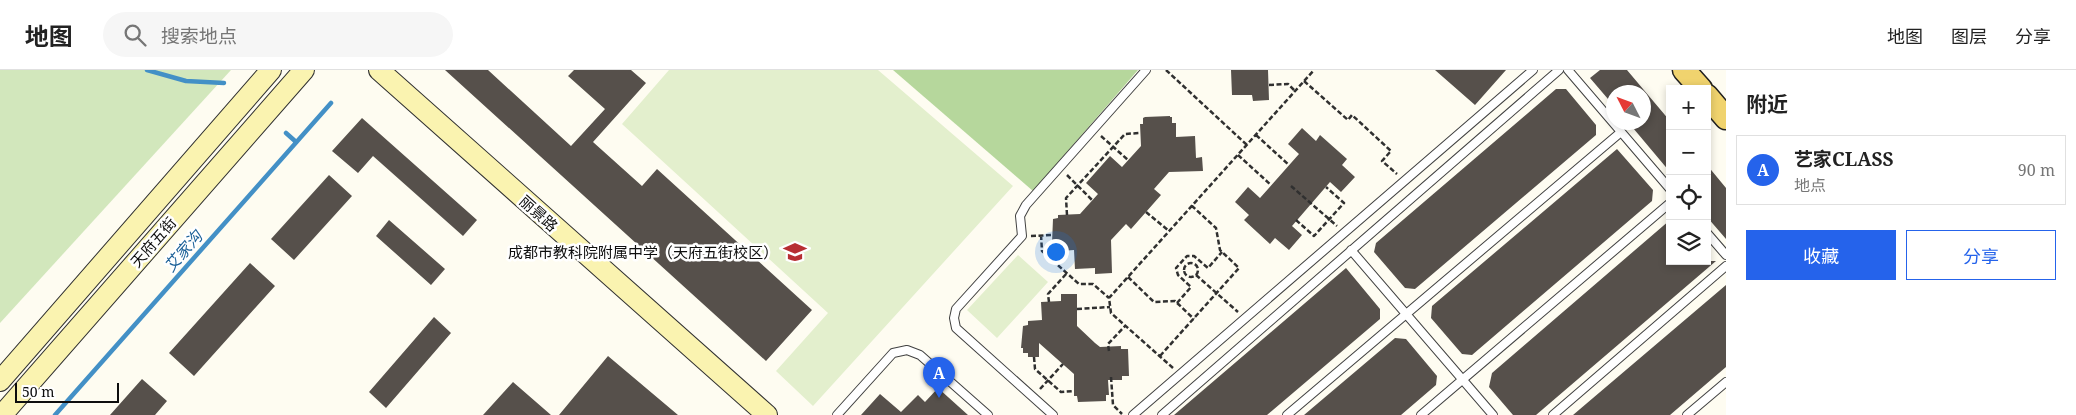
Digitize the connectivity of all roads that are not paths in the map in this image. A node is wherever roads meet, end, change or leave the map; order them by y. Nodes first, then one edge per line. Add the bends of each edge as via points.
1 (272, 70) edge
2 (304, 70) edge
3 (379, 70) edge
4 (1146, 70) edge
5 (1533, 70) edge
6 (1558, 70) edge
7 (1568, 70) edge
8 (1684, 70) edge
9 (1697, 85) edge
10 (1711, 101) edge
11 (1726, 118) edge
12 (1620, 132) junction
13 (1666, 184) edge
14 (1666, 206) edge
15 (1711, 238) edge
16 (1351, 250) junction
17 (1726, 255) edge
18 (1726, 266) edge
19 (1406, 314) junction
20 (1462, 380) junction
21 (0, 381) edge
22 (1726, 382) edge
23 (2, 415) edge
24 (767, 415) edge
25 (837, 415) edge
26 (988, 415) edge
27 (1053, 415) edge
28 (1133, 415) edge
29 (1162, 415) edge
30 (1287, 415) edge
31 (1421, 415) edge
32 (1493, 415) edge
33 (1553, 415) edge
34 (1687, 415) edge

1 - 21 street, 天府五街
2 - 23 street, 天府五街
3 - 24 street, 丽景路
4 - 27 lane via 1026,205 1020,216 1022,236 956,309 956,328
5 - 28 lane
6 - 16 lane
7 - 12 lane
8 - 9 main road
10 - 11 main road
12 - 13 lane
12 - 19 lane
14 - 20 lane
15 - 17 lane
16 - 19 lane
16 - 29 lane
18 - 33 lane
19 - 20 lane
19 - 30 lane
20 - 31 lane
20 - 32 lane
22 - 34 lane
25 - 26 lane via 893,353 907,350 920,355

